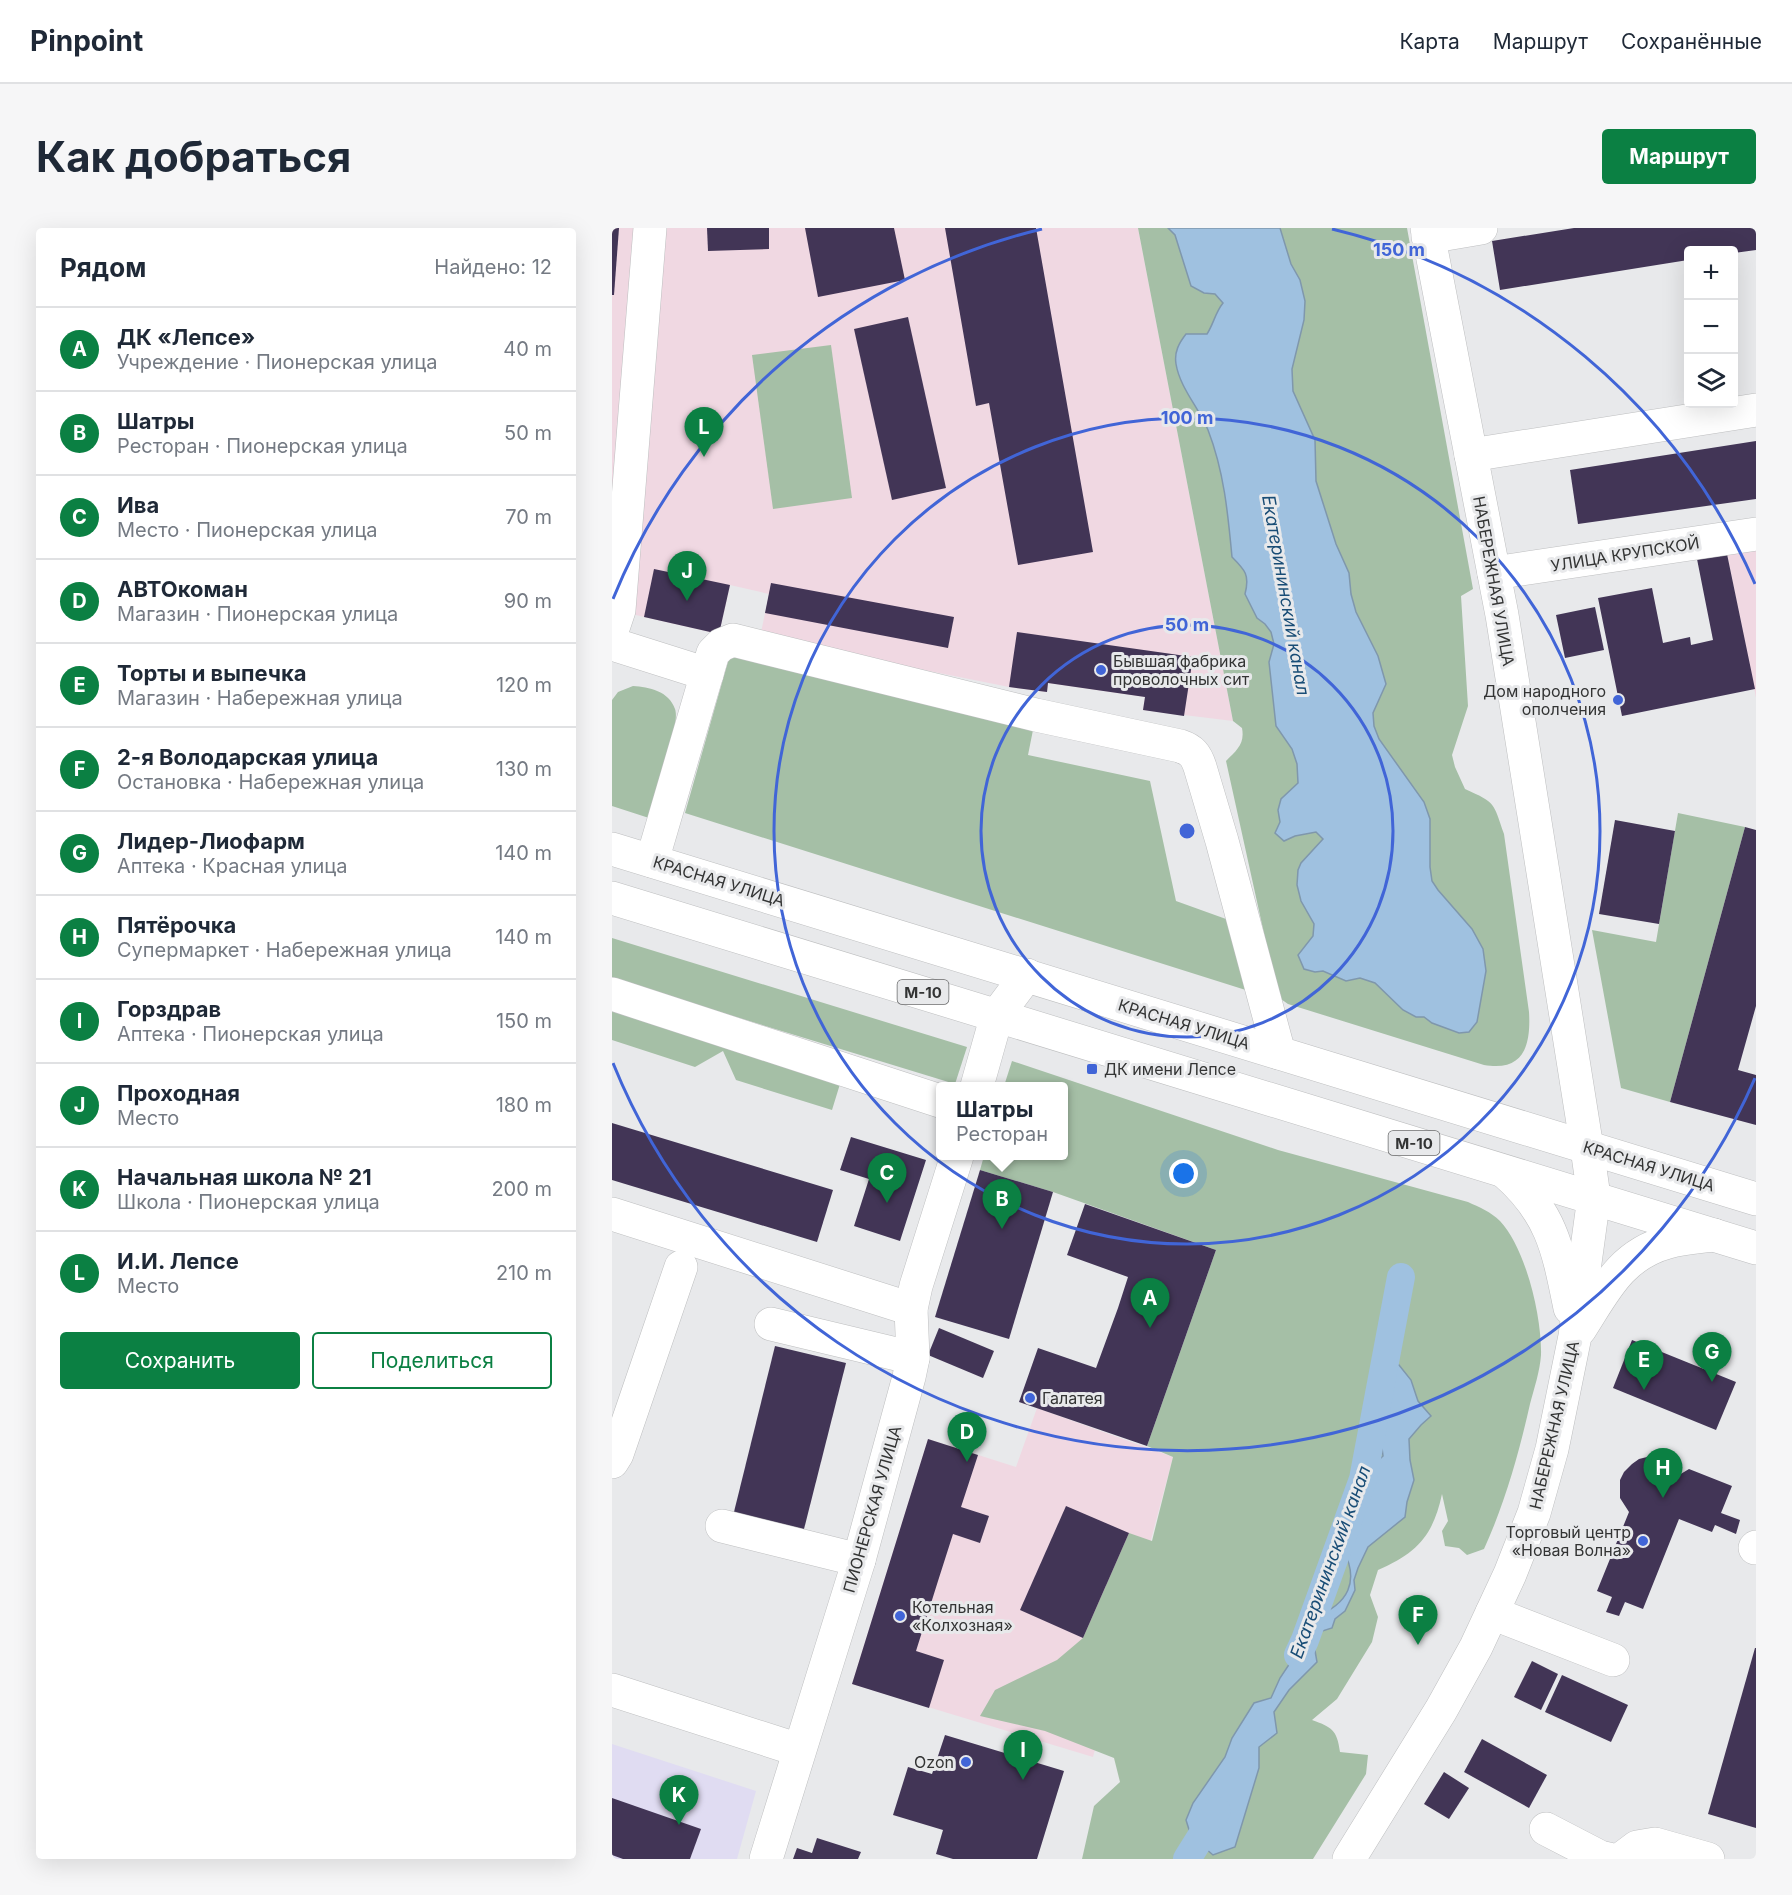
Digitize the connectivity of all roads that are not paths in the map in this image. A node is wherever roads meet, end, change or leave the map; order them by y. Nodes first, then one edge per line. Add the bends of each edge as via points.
1 (650, 228) edge
2 (1481, 228) edge
3 (1427, 232) edge
4 (1756, 410) edge
5 (1471, 455) junction
6 (1756, 534) edge
7 (1494, 573) junction
8 (613, 629) edge
9 (707, 674) junction
10 (612, 849) edge
11 (652, 861) junction
12 (612, 898) edge
13 (1027, 975) junction
14 (612, 994) edge
15 (997, 1015) junction
16 (1279, 1053) junction
17 (978, 1082) edge
18 (936, 1100) edge
19 (1587, 1148) junction
20 (955, 1160) edge
21 (1505, 1172) junction
22 (1594, 1197) junction
23 (1756, 1199) edge
24 (612, 1214) edge
25 (1714, 1235) junction
26 (1756, 1248) edge
27 (681, 1267) dead end
28 (911, 1309) junction
29 (771, 1324) dead end
30 (1575, 1336) junction
31 (913, 1358) junction
32 (612, 1462) edge
33 (722, 1526) dead end
34 (858, 1560) junction
35 (1491, 1612) junction
36 (1613, 1660) dead end
37 (612, 1690) edge
38 (799, 1750) junction
39 (1546, 1829) dead end
40 (766, 1859) edge
41 (1349, 1859) edge
42 (1609, 1859) edge
43 (1621, 1859) edge
44 (1708, 1859) edge

1 - 8 main road via 619,610
2 - 3 main road
3 - 5 main road, НАБЕРЕЖНАЯ УЛИЦА
4 - 5 main road
5 - 7 main road, НАБЕРЕЖНАЯ УЛИЦА
6 - 7 main road, УЛИЦА КРУПСКОЙ
7 - 19 main road, НАБЕРЕЖНАЯ УЛИЦА
8 - 9 main road
9 - 11 main road
9 - 16 main road via 713,653 733,640 1190,750 1197,756
10 - 11 main road, КРАСНАЯ УЛИЦА
11 - 13 main road, КРАСНАЯ УЛИЦА
12 - 15 main road, М-10
13 - 15 main road
13 - 16 main road, КРАСНАЯ УЛИЦА
14 - 18 main road
15 - 17 main road
15 - 21 main road, М-10
16 - 19 main road, КРАСНАЯ УЛИЦА
19 - 22 main road, НАБЕРЕЖНАЯ УЛИЦА
19 - 23 main road, КРАСНАЯ УЛИЦА
20 - 28 main road, ПИОНЕРСКАЯ УЛИЦА
21 - 22 main road, М-10
21 - 30 main road via 1535,1203 1553,1237
22 - 25 main road, М-10
22 - 30 main road, НАБЕРЕЖНАЯ УЛИЦА
24 - 28 main road
25 - 26 main road, М-10
25 - 30 main road via 1667,1242 1625,1265
27 - 32 main road
28 - 31 main road, ПИОНЕРСКАЯ УЛИЦА
29 - 31 main road
30 - 35 main road, НАБЕРЕЖНАЯ УЛИЦА via 1552,1449 1534,1513
31 - 34 main road, ПИОНЕРСКАЯ УЛИЦА
33 - 34 main road
34 - 38 main road, ПИОНЕРСКАЯ УЛИЦА
35 - 36 main road
35 - 41 main road, НАБЕРЕЖНАЯ УЛИЦА via 1441,1710
37 - 38 main road
38 - 40 main road, ПИОНЕРСКАЯ УЛИЦА
39 - 42 main road
43 - 44 main road via 1637,1847 1655,1844

